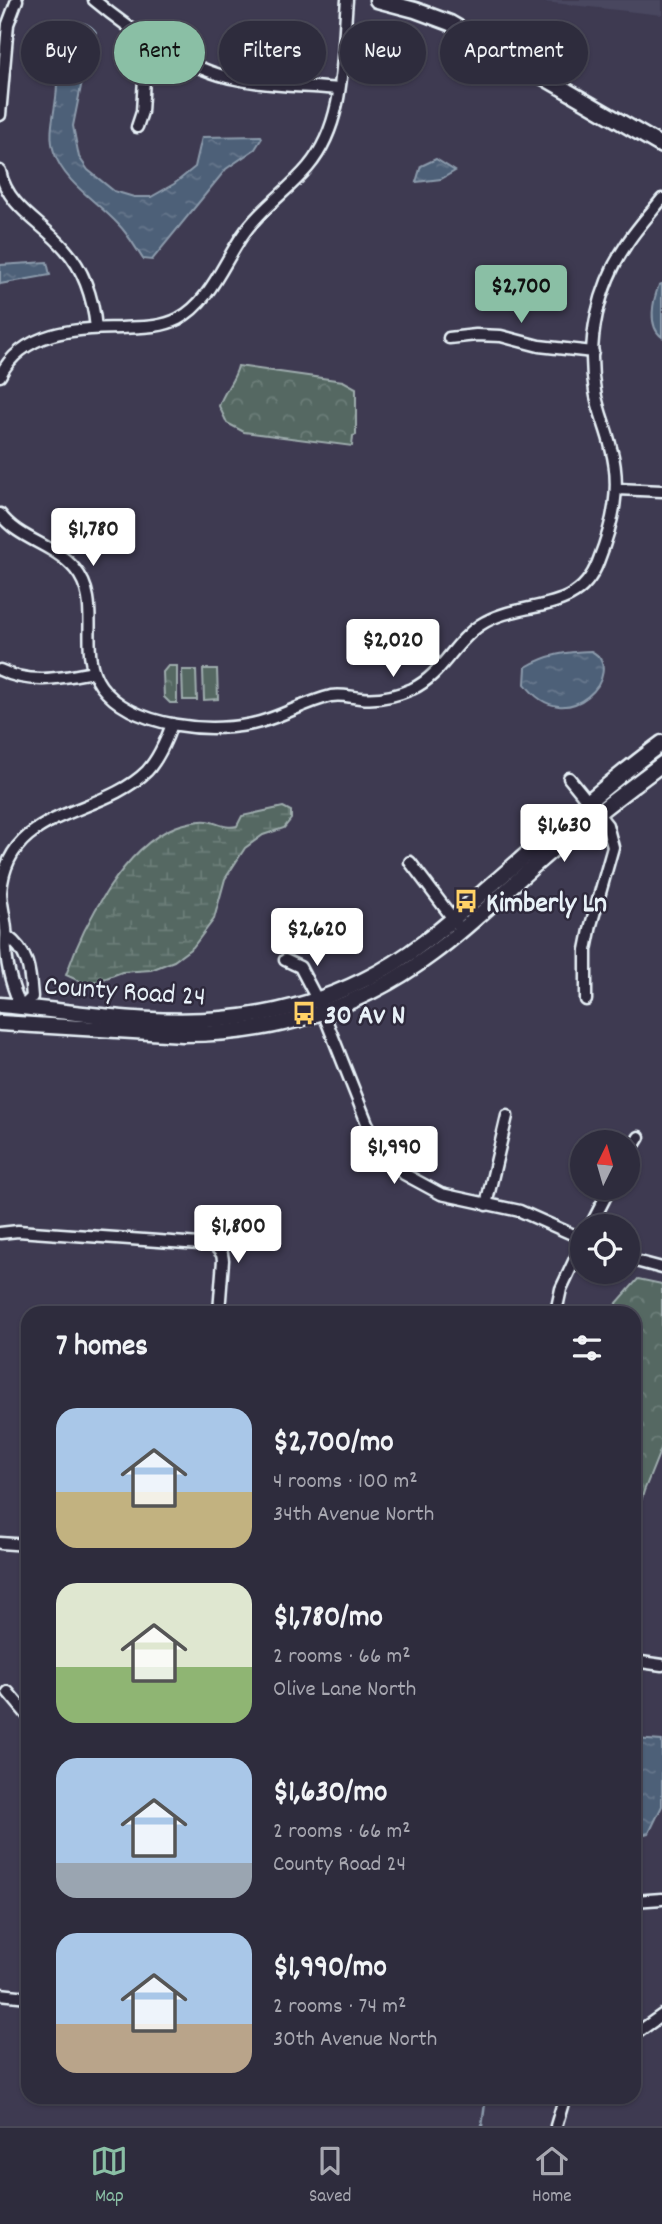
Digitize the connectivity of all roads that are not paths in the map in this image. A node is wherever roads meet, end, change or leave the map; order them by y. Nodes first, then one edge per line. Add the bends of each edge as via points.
1 (17, 0) edge
2 (94, 0) edge
3 (346, 0) edge
4 (377, 0) edge
5 (120, 21) edge
6 (205, 69) edge
7 (144, 84) edge
8 (339, 89) junction
9 (0, 115) edge
10 (137, 127) dead end
11 (662, 146) edge
12 (0, 172) edge
13 (662, 199) edge
14 (12, 200) junction
15 (2, 207) dead end
16 (96, 328) junction
17 (449, 338) dead end
18 (593, 352) junction
19 (1, 369) edge
20 (617, 489) junction
21 (662, 491) edge
22 (0, 514) edge
23 (0, 670) edge
24 (93, 672) junction
25 (172, 724) junction
26 (662, 743) edge
27 (662, 764) edge
28 (569, 778) dead end
29 (587, 801) junction
30 (597, 813) junction
31 (410, 862) dead end
32 (458, 924) junction
33 (7, 936) junction
34 (285, 960) dead end
35 (586, 1000) dead end
36 (0, 1005) edge
37 (22, 1007) junction
38 (321, 1007) junction
39 (0, 1023) edge
40 (21, 1025) junction
41 (507, 1116) dead end
42 (486, 1205) junction
43 (0, 1233) edge
44 (570, 1234) edge
45 (640, 1262) edge
46 (662, 1268) edge
47 (570, 1269) edge
48 (219, 1306) edge
49 (557, 1306) edge
50 (0, 1543) edge
51 (21, 1544) edge
52 (641, 1662) edge
53 (662, 1665) edge
54 (8, 1692) dead end
55 (21, 1708) edge
56 (662, 1899) edge
57 (641, 1900) edge
58 (0, 1994) edge
59 (21, 1996) edge
60 (658, 2018) edge
61 (641, 2030) edge
62 (662, 2032) edge
63 (563, 2104) edge
64 (556, 2126) edge

1 - 9 street via 8,24
2 - 5 street
3 - 8 street
4 - 11 street via 450,23
6 - 8 street via 234,79
7 - 10 street
8 - 16 street via 331,126 315,158 251,223 199,303 164,325
12 - 14 street
13 - 18 street via 613,267 596,315
14 - 15 street
14 - 16 street via 76,262 91,296
16 - 19 street via 62,332 29,344
17 - 18 street via 501,336
18 - 20 street via 595,391
20 - 21 street
20 - 25 street via 610,528 586,584 566,599 481,624 440,669 411,689 378,698 338,695 314,700 277,717 238,726
22 - 24 street via 13,528 66,559 80,577 89,597
23 - 24 street via 42,680
24 - 25 street via 122,705
25 - 33 street via 157,757 132,782 46,823 21,842 8,863 1,893
26 - 29 street, County Road 24
27 - 30 street, County Road 24
28 - 29 street
29 - 30 street
29 - 32 street, County Road 24
30 - 32 street, County Road 24
30 - 35 street via 607,825 613,847 586,950
31 - 32 street
32 - 38 street, County Road 24 via 434,953 392,981 358,999
33 - 37 street via 6,951
33 - 37 street via 20,945 28,968 32,997
34 - 38 street via 300,967
36 - 37 street, County Road 24
37 - 38 street, County Road 24 via 189,1020
37 - 40 street
38 - 40 street, County Road 24 via 254,1030 212,1034
38 - 42 street via 367,1123 390,1159 422,1185
39 - 40 street, County Road 24
41 - 42 street
42 - 44 street via 529,1214
43 - 48 street via 208,1243 218,1249 223,1260
45 - 46 street
47 - 49 street
50 - 51 street
52 - 53 street
54 - 55 street
56 - 57 street
58 - 59 street
60 - 61 street
60 - 62 street
63 - 64 street

